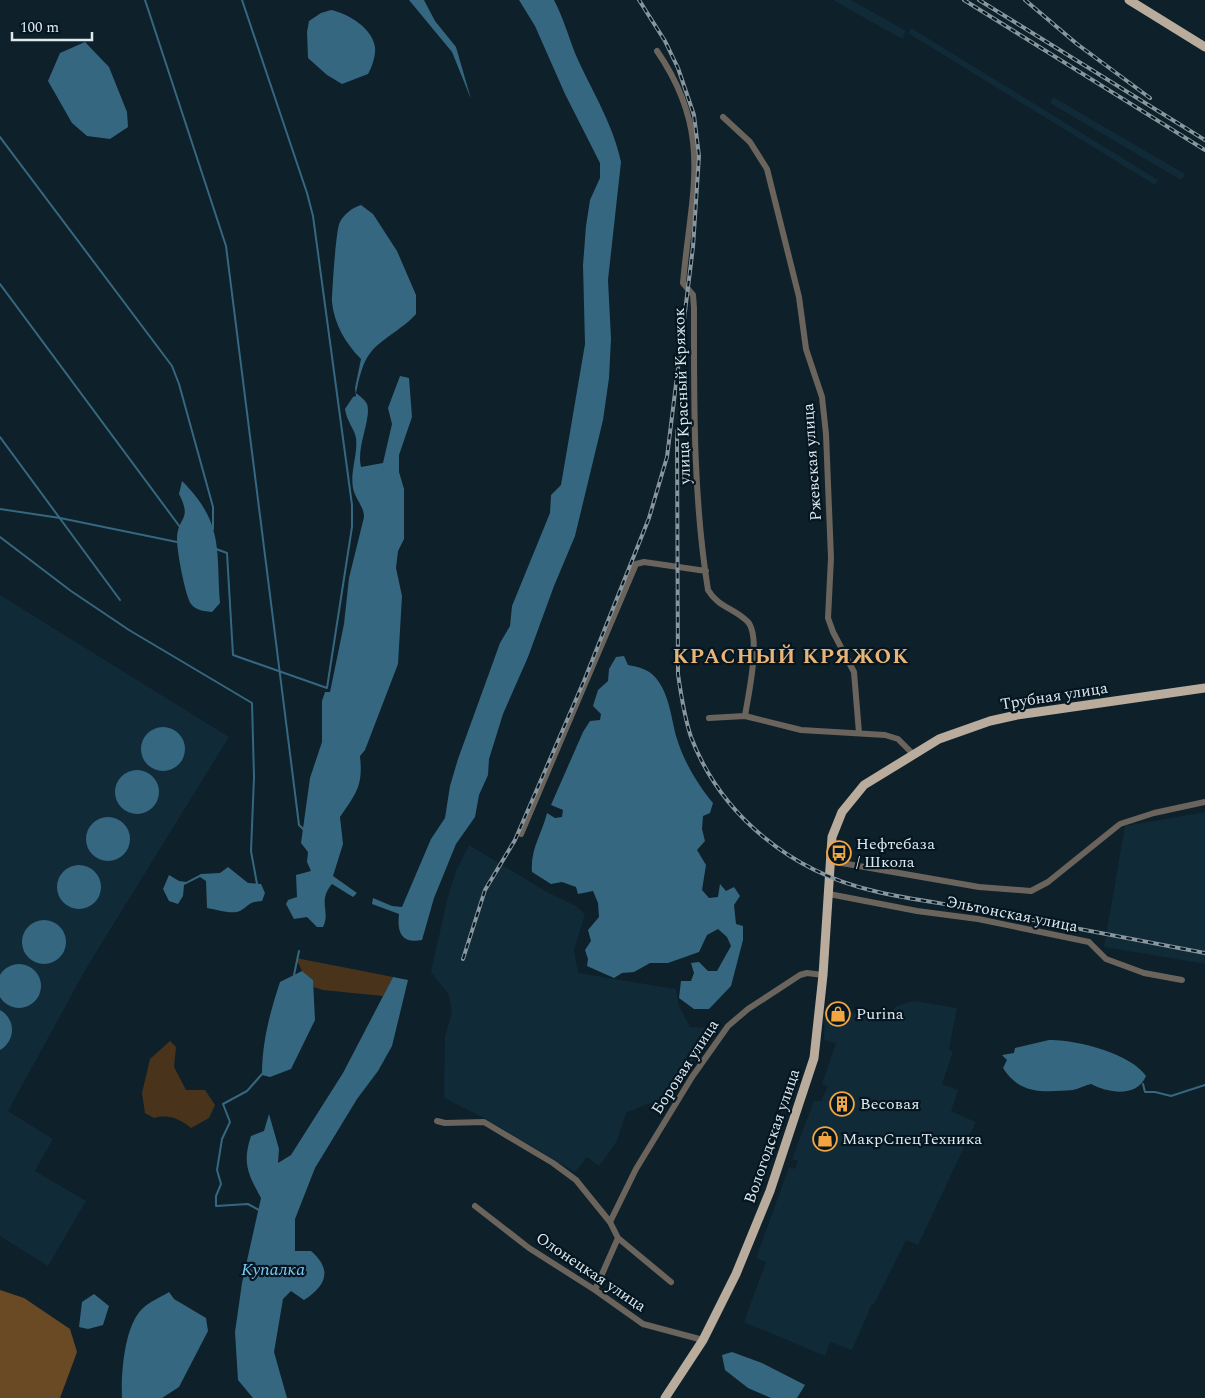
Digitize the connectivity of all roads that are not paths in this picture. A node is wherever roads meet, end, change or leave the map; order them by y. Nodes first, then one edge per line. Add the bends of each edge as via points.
1 (1129, 0) edge
2 (1205, 46) edge
3 (657, 51) dead end
4 (723, 117) dead end
5 (706, 572) junction
6 (1205, 688) edge
7 (745, 716) junction
8 (709, 718) dead end
9 (858, 733) junction
10 (913, 754) junction
11 (1205, 802) edge
12 (521, 834) dead end
13 (830, 861) junction
14 (829, 894) junction
15 (824, 975) junction
16 (1182, 980) dead end
17 (437, 1120) dead end
18 (474, 1206) dead end
19 (610, 1222) junction
20 (618, 1238) junction
21 (671, 1282) dead end
22 (594, 1290) junction
23 (703, 1340) junction
24 (665, 1398) edge

1 - 2 main road
3 - 5 street, улица Красный Кряжок via 684,98 694,146 695,181 683,283 693,295 694,418
4 - 9 street, Ржевская улица via 750,142 767,168 799,297 806,349 822,397 831,558 828,618 854,672
5 - 7 street, улица Красный Кряжок via 712,598 747,620 753,634 754,650
5 - 12 street via 644,562 632,568
6 - 10 main road, Трубная улица via 990,721 939,739
7 - 8 street
7 - 9 street via 801,730
9 - 10 street via 890,736 907,746
10 - 13 main road, Трубная улица via 871,779 846,807 834,830
11 - 13 street, Эльтонская улица via 1120,824 1048,882 1031,890 979,887
13 - 14 main road, Вологодская улица
14 - 15 main road, Вологодская улица
14 - 16 street, Эльтонская улица via 917,911 978,918 1089,942 1106,959 1144,973
15 - 19 street, Боровая улица via 800,975 732,1022 692,1077 636,1169
15 - 23 main road, Вологодская улица via 817,1045 805,1090 738,1270
17 - 19 street via 445,1123 479,1120 554,1163 576,1180
18 - 22 street, Олонецкая улица via 529,1248
19 - 20 street
20 - 21 street
20 - 22 street
22 - 23 street, Олонецкая улица via 643,1324
23 - 24 main road, Вологодская улица

